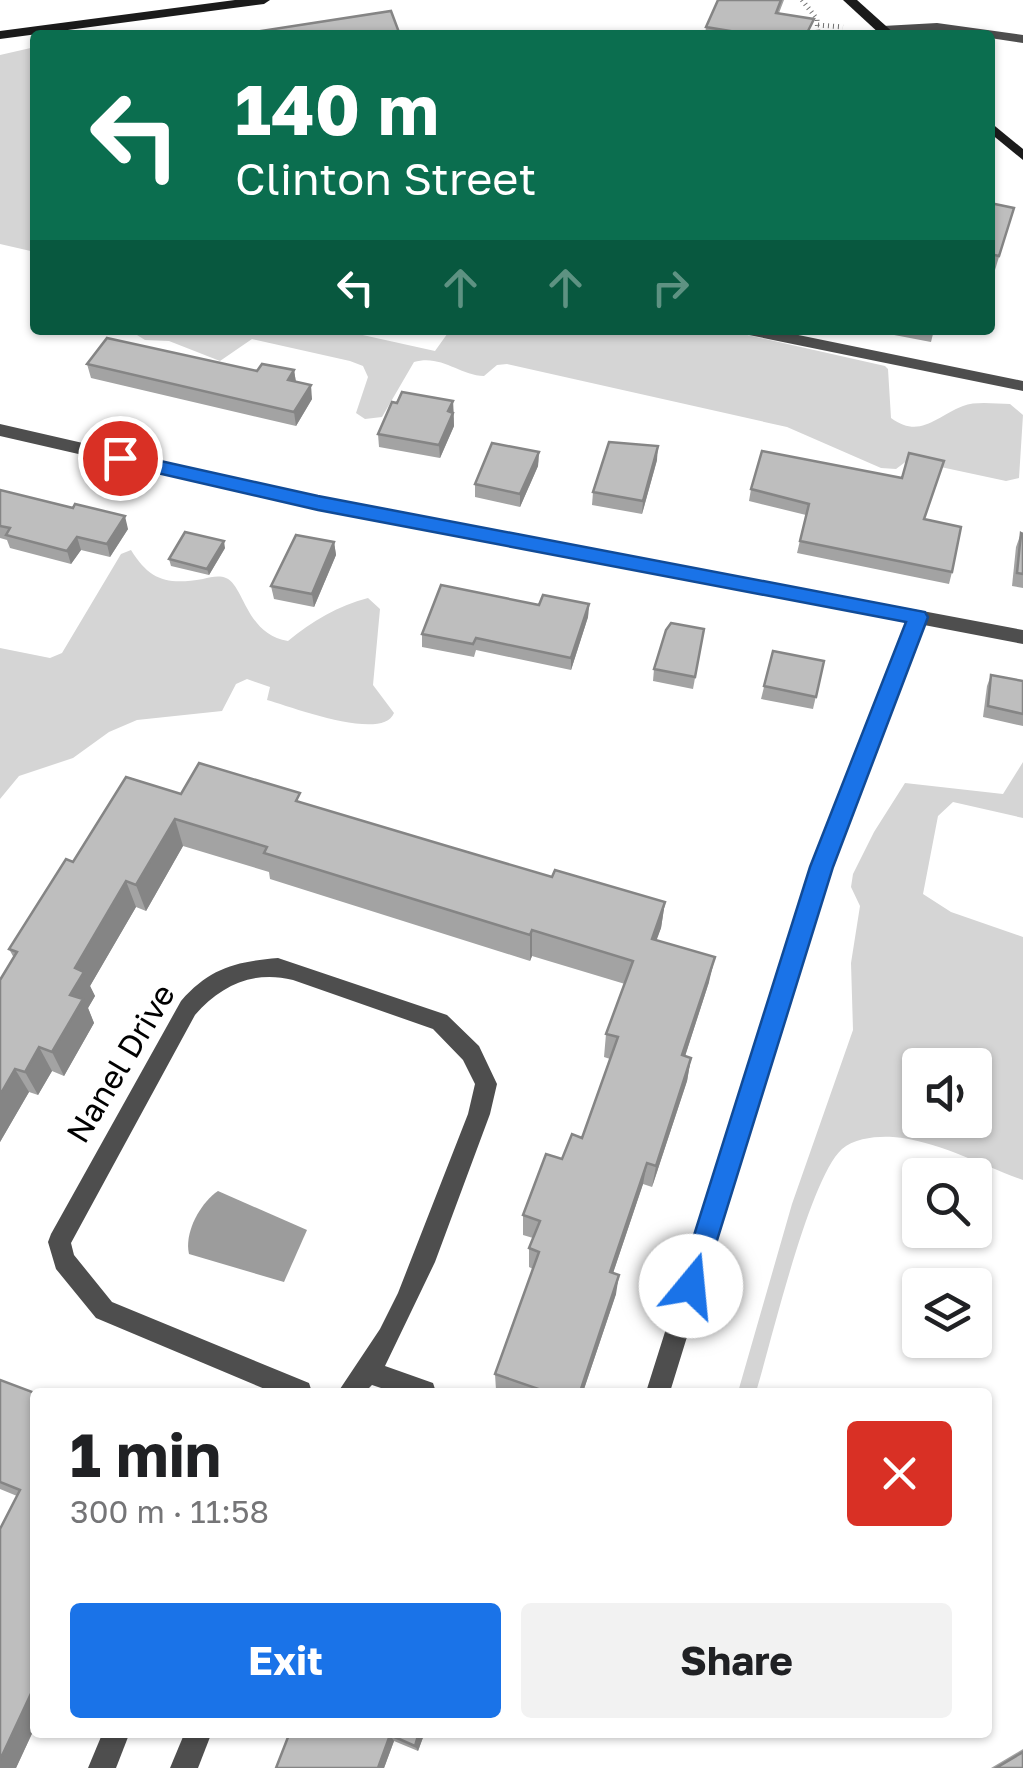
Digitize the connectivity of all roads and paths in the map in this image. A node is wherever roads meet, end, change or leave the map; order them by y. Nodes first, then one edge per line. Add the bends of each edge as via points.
1 (264, 0) edge
2 (802, 0) edge
3 (848, 0) edge
4 (818, 26) junction
5 (844, 27) dead end
6 (38, 30) edge
7 (818, 30) edge
8 (884, 30) edge
9 (906, 30) edge
10 (958, 30) edge
11 (30, 31) edge
12 (0, 35) edge
13 (995, 35) edge
14 (1023, 39) edge
15 (995, 131) edge
16 (1023, 156) edge
17 (773, 335) edge
18 (1023, 386) edge
19 (0, 430) edge
20 (918, 617) junction
21 (1023, 637) edge
22 (370, 1372) junction
23 (264, 1386) edge
24 (354, 1388) edge
25 (413, 1388) edge
26 (659, 1388) edge
27 (114, 1738) edge
28 (196, 1738) edge
29 (102, 1768) edge
30 (184, 1768) edge

1 - 6 street
2 - 4 path
3 - 8 street
4 - 5 path
4 - 7 path
9 - 10 street
11 - 12 street
13 - 14 street
15 - 16 street
17 - 18 street
19 - 20 street via 284,496
20 - 21 street
20 - 26 street via 822,867
22 - 23 street, Nanel Drive via 479,1114 482,1073 462,1041 425,1015 293,970 257,968 220,979 188,1008 59,1242 64,1261 104,1310
22 - 24 street, Nanel Drive
22 - 25 street
27 - 29 street
28 - 30 street

